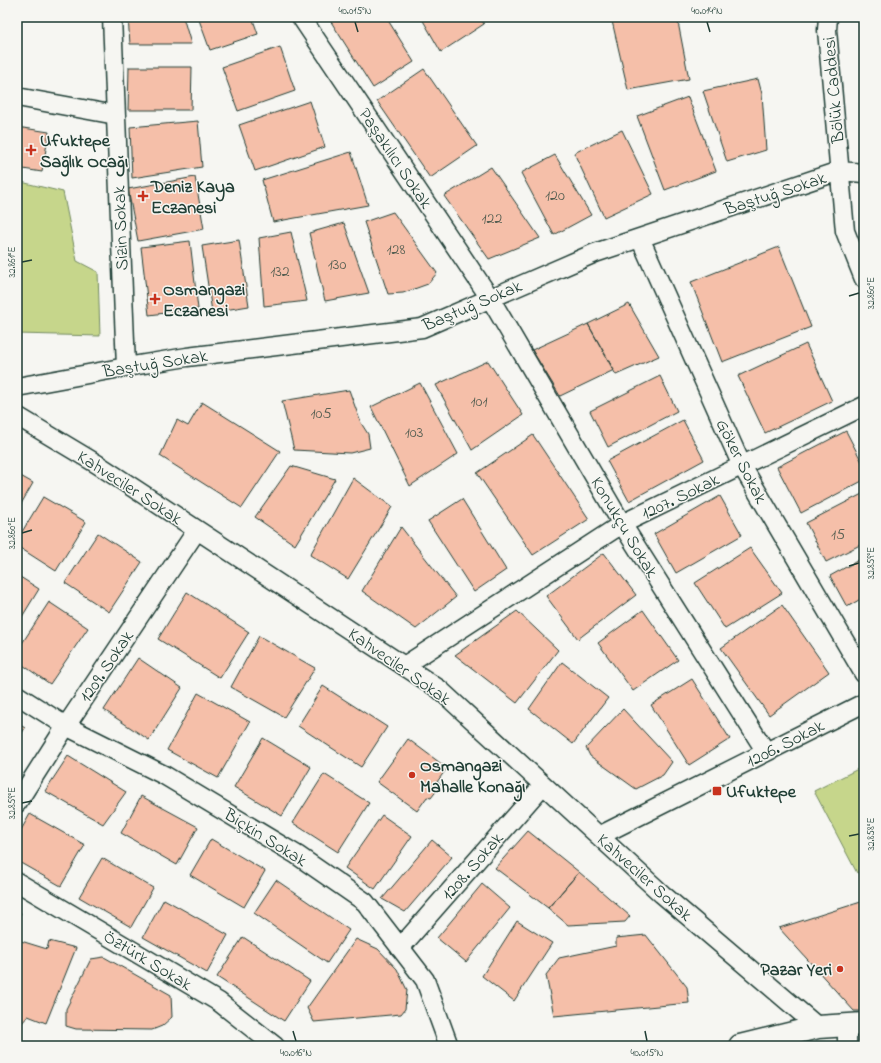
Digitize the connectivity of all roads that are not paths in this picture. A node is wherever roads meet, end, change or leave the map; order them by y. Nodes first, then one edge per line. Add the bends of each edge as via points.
1 (112, 17) edge
2 (301, 17) edge
3 (828, 17) edge
4 (17, 97) edge
5 (116, 115) junction
6 (839, 171) junction
7 (864, 173) edge
8 (640, 238) junction
9 (864, 279) edge
10 (490, 298) junction
11 (126, 367) junction
12 (17, 388) edge
13 (864, 406) edge
14 (17, 416) edge
15 (742, 466) junction
16 (622, 524) junction
17 (197, 530) junction
18 (404, 666) junction
19 (864, 674) edge
20 (17, 695) edge
21 (864, 704) edge
22 (66, 726) junction
23 (766, 752) junction
24 (543, 785) junction
25 (17, 804) edge
26 (599, 836) junction
27 (17, 882) edge
28 (400, 948) junction
29 (818, 1027) junction
30 (853, 1032) edge
31 (275, 1046) edge
32 (450, 1046) edge
33 (740, 1046) edge

1 - 5 street, Sizin Sokak
2 - 10 street, Paşakılıcı Sokak
3 - 6 street, Bölük Caddesi
4 - 5 street
5 - 11 street, Sizin Sokak
6 - 7 street, Baştuğ Sokak
6 - 8 street, Baştuğ Sokak
6 - 9 street, Bölük Caddesi via 844,231
8 - 10 street, Baştuğ Sokak via 595,253
8 - 15 street, Göker Sokak
10 - 11 street, Baştuğ Sokak via 422,328
10 - 16 street, Konukçu Sokak
11 - 12 street, Baştuğ Sokak
13 - 15 street, 1207. Sokak
14 - 17 street, Kahveciler Sokak via 97,464
15 - 16 street, 1207. Sokak
15 - 19 street, Göker Sokak
16 - 18 street, 1207. Sokak
16 - 23 street, Konukçu Sokak
17 - 18 street, Kahveciler Sokak
17 - 22 street, 1209. Sokak
18 - 24 street, Kahveciler Sokak via 439,689
20 - 22 street, Biçkin Sokak
21 - 23 street, 1206. Sokak
22 - 25 street, 1209. Sokak
22 - 28 street, Biçkin Sokak via 164,775 297,855 365,902
23 - 26 street, 1206. Sokak
24 - 26 street, Kahveciler Sokak
24 - 28 street, 1208. Sokak
26 - 29 street, Kahveciler Sokak via 662,894
27 - 31 street, Öztürk Sokak via 219,1002
28 - 32 street, Biçkin Sokak via 425,980
29 - 30 main road
29 - 33 main road

